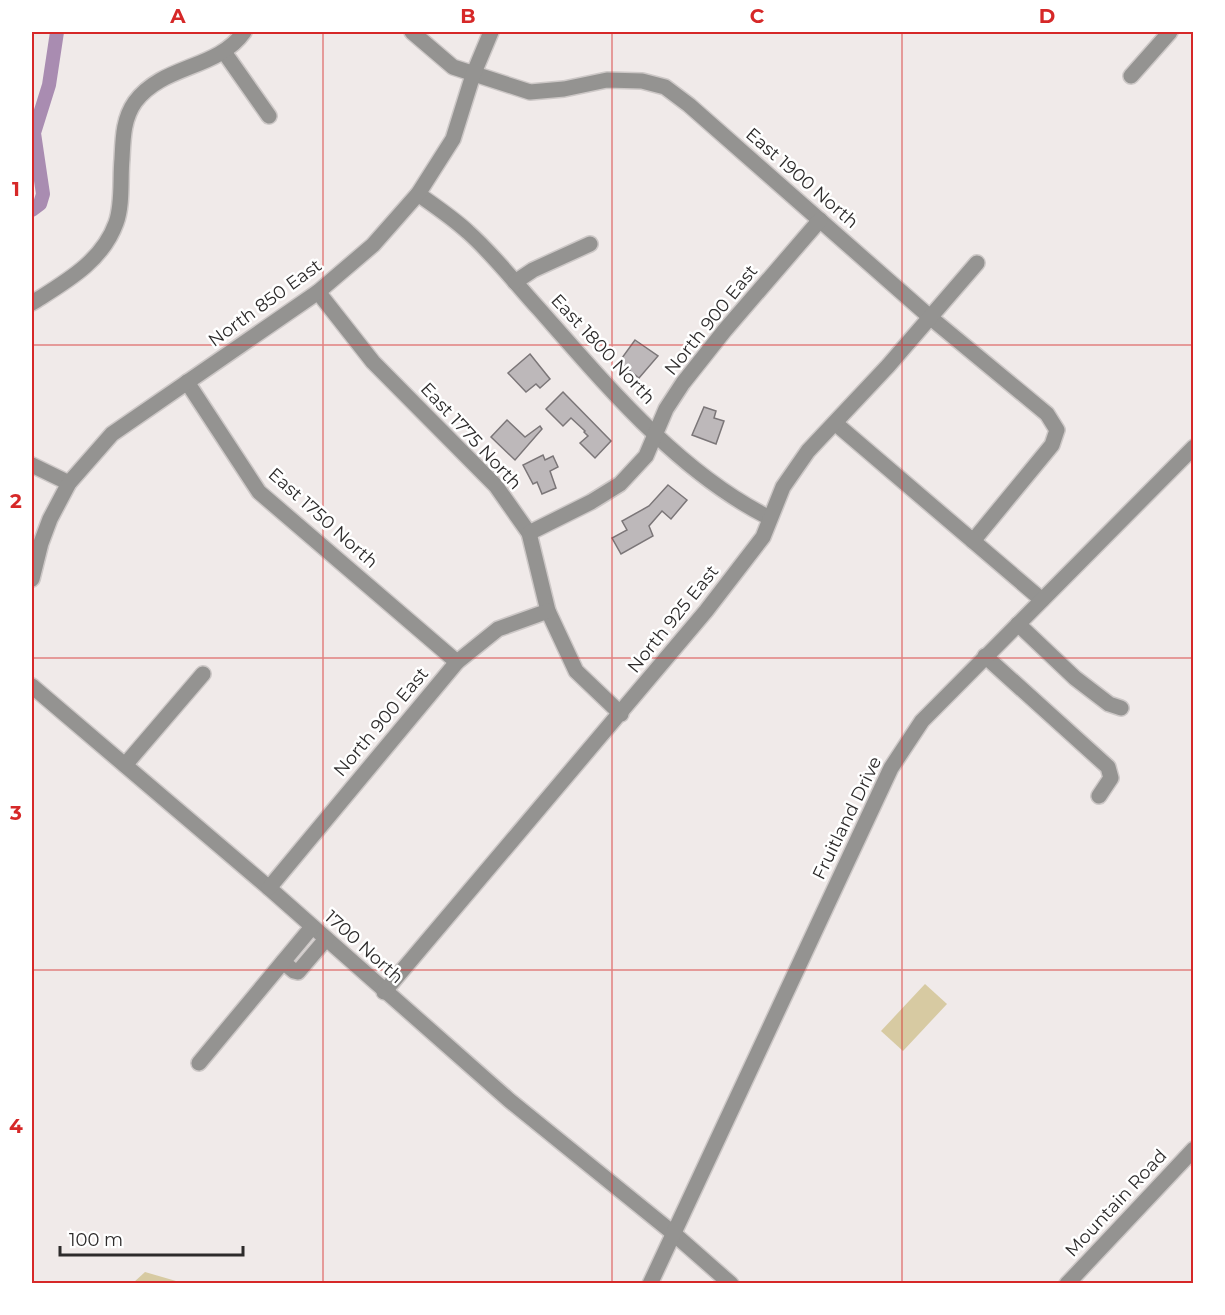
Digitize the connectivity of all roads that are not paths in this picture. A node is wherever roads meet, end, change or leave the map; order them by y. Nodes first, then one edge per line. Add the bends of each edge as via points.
1 (244, 32) edge
2 (412, 32) edge
3 (491, 32) edge
4 (1170, 32) edge
5 (224, 52) junction
6 (473, 75) junction
7 (1131, 76) dead end
8 (269, 116) dead end
9 (418, 194) junction
10 (820, 220) junction
11 (590, 244) dead end
12 (977, 263) dead end
13 (515, 282) junction
14 (318, 292) junction
15 (32, 303) edge
16 (931, 318) junction
17 (187, 382) junction
18 (835, 423) junction
19 (656, 435) junction
20 (1194, 447) edge
21 (32, 465) edge
22 (69, 483) junction
23 (770, 518) junction
24 (528, 533) junction
25 (973, 541) junction
26 (32, 579) edge
27 (1042, 600) junction
28 (548, 611) junction
29 (1018, 624) junction
30 (985, 656) junction
31 (457, 662) junction
32 (203, 675) dead end
33 (32, 686) edge
34 (1121, 708) dead end
35 (621, 714) junction
36 (125, 765) junction
37 (1099, 796) dead end
38 (269, 888) junction
39 (312, 927) junction
40 (326, 939) junction
41 (283, 962) junction
42 (384, 992) junction
43 (200, 1063) dead end
44 (1194, 1149) edge
45 (673, 1233) junction
46 (650, 1284) edge
47 (731, 1284) edge
48 (1067, 1284) edge

1 - 5 street
2 - 6 street, East 1900 North via 453,67
3 - 6 street, North 850 East
4 - 7 street
5 - 8 street
5 - 15 street via 165,76 134,103 125,122 117,221 107,241 76,274
6 - 9 street, North 850 East via 453,139
6 - 10 street, East 1900 North via 530,92 607,80 642,81 665,87
9 - 13 street, East 1800 North via 469,233
9 - 14 street, North 850 East via 373,245
10 - 16 street, East 1900 North
10 - 19 street, North 900 East via 683,383 666,409
11 - 13 street
12 - 16 street, North 925 East
13 - 19 street, East 1800 North
14 - 17 street, North 850 East
14 - 24 street, East 1775 North via 373,362 496,486
16 - 18 street, North 925 East
16 - 25 street, East 1900 North via 1047,414 1057,430 1052,445
17 - 22 street, North 850 East via 112,434
17 - 31 street, East 1750 North via 259,492
18 - 23 street, North 925 East via 783,487
18 - 25 street
19 - 23 street, East 1800 North via 742,504
19 - 24 street, North 900 East via 646,456 620,484
20 - 27 street, Fruitland Drive
21 - 22 street
22 - 26 street, North 850 East via 50,519
23 - 35 street, North 925 East via 763,537 706,612
24 - 28 street, East 1775 North
25 - 27 street
27 - 29 street, Fruitland Drive
28 - 31 street, North 900 East via 498,629
28 - 35 street, East 1775 North via 576,671
29 - 30 street, Fruitland Drive
29 - 34 street via 1075,678 1108,704
30 - 37 street via 1108,767 1111,778
30 - 45 street, Fruitland Drive via 922,721 891,768
31 - 38 street, North 900 East
32 - 36 street
33 - 36 street, 1700 North
35 - 42 street, North 925 East
36 - 38 street, 1700 North
38 - 39 street, 1700 North
39 - 40 street, 1700 North
39 - 41 street
40 - 41 street via 298,972
40 - 42 street, 1700 North
41 - 43 street
42 - 45 street, 1700 North
44 - 48 street, Mountain Road
45 - 46 street, Fruitland Drive
45 - 47 street, 1700 North

